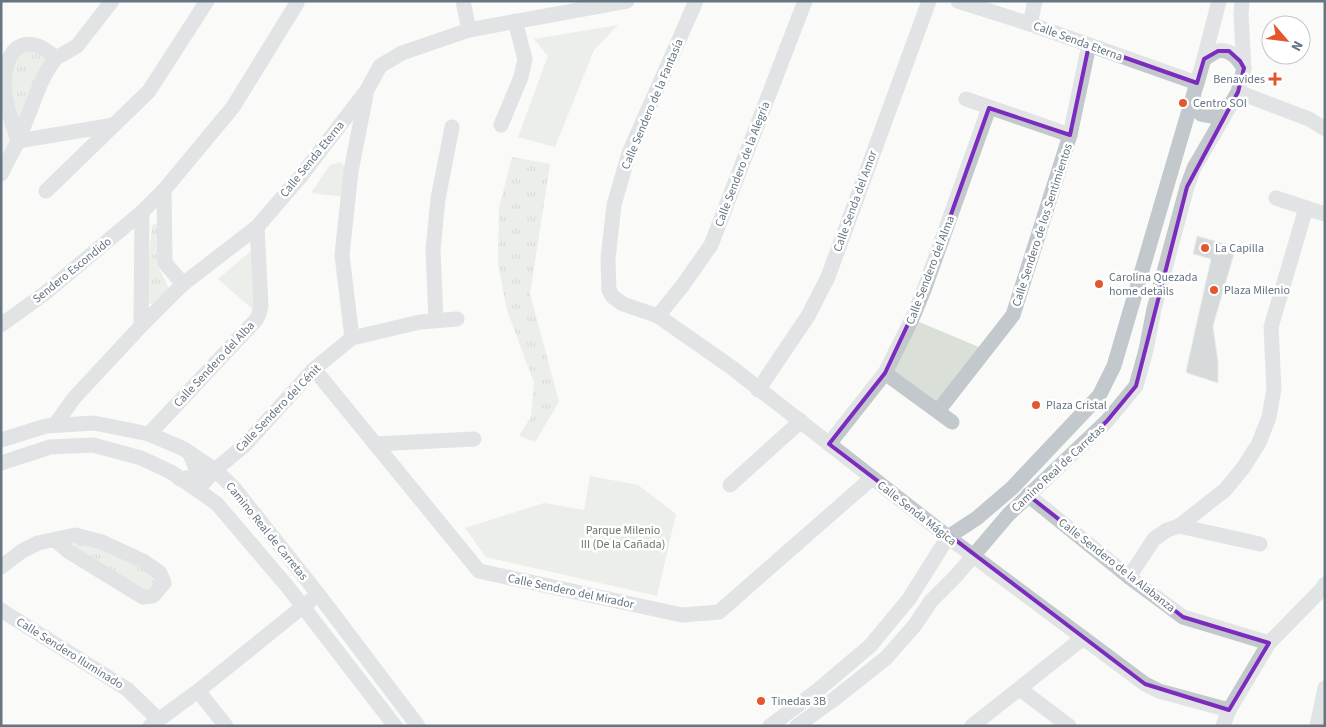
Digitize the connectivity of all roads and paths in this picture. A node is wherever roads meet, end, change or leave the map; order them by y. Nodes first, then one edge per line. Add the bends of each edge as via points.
1 (112, 1) edge
2 (207, 1) edge
3 (463, 1) edge
4 (626, 1) edge
5 (696, 1) edge
6 (805, 1) edge
7 (929, 1) edge
8 (958, 1) edge
9 (1035, 1) edge
10 (1219, 1) edge
11 (1242, 1) edge
12 (297, 3) dead end
13 (516, 21) junction
14 (1030, 24) junction
15 (468, 30) junction
16 (1089, 45) junction
17 (56, 58) junction
18 (1204, 59) junction
19 (4, 65) edge
20 (1244, 68) junction
21 (1197, 83) junction
22 (367, 90) junction
23 (1236, 98) junction
24 (966, 100) dead end
25 (1192, 102) junction
26 (989, 108) junction
27 (114, 125) junction
28 (501, 125) dead end
29 (452, 128) dead end
30 (1325, 129) edge
31 (1070, 135) junction
32 (18, 140) junction
33 (1, 174) edge
34 (164, 190) junction
35 (46, 191) dead end
36 (1276, 198) dead end
37 (1306, 208) junction
38 (142, 212) junction
39 (1325, 214) edge
40 (257, 226) junction
41 (183, 284) junction
42 (613, 297) joint
43 (658, 316) junction
44 (457, 319) dead end
45 (436, 320) junction
46 (1, 325) edge
47 (141, 326) junction
48 (352, 338) junction
49 (314, 369) junction
50 (885, 373) junction
51 (758, 390) junction
52 (938, 411) junction
53 (801, 421) junction
54 (952, 422) dead end
55 (55, 426) junction
56 (149, 434) junction
57 (474, 439) dead end
58 (1, 440) edge
59 (376, 444) junction
60 (829, 444) junction
61 (190, 454) junction
62 (1, 463) edge
63 (214, 470) junction
64 (872, 478) junction
65 (180, 479) junction
66 (730, 485) dead end
67 (234, 488) junction
68 (197, 490) junction
69 (1028, 495) junction
70 (215, 502) junction
71 (1179, 526) junction
72 (948, 537) junction
73 (55, 540) junction
74 (1260, 544) dead end
75 (974, 556) junction
76 (1, 567) edge
77 (1128, 577) junction
78 (1324, 588) edge
79 (318, 594) junction
80 (303, 607) junction
81 (1, 610) edge
82 (1084, 638) junction
83 (1269, 644) junction
84 (1325, 688) edge
85 (1020, 689) junction
86 (198, 691) junction
87 (1229, 710) junction
88 (154, 723) edge
89 (226, 726) edge
90 (395, 726) edge
91 (418, 726) edge
92 (770, 726) edge
93 (797, 726) edge
94 (972, 726) edge
95 (1069, 726) edge
96 (1223, 726) edge
97 (1317, 726) edge

1 - 17 street via 77,46
2 - 27 street via 149,91
3 - 15 street
4 - 13 street, Calle Senda Eterna
5 - 42 street, Calle Sendero de la Fantasía via 629,153 614,205 608,259 609,290
6 - 43 street, Calle Sendero de la Alegria via 711,244
7 - 51 street, Calle Senda del Amor via 828,277 808,316
8 - 14 street, Calle Senda Eterna
9 - 14 street
10 - 18 street, Camino Real de Carretas
11 - 20 street, Camino Real de Carretas
12 - 34 street, Sendero Escondido via 234,107
13 - 15 street, Calle Senda Eterna
13 - 28 street via 525,60
14 - 16 street, Calle Senda Eterna
15 - 22 street, Calle Senda Eterna via 402,53 380,66
16 - 21 street, Calle Senda Eterna
16 - 31 street, Calle Sendero de los Sentimientos
17 - 19 street via 39,45 25,43
17 - 32 street via 40,85
18 - 20 street via 1218,50 1229,51
18 - 21 street, Camino Real de Carretas
19 - 32 street via 5,94
20 - 23 street, Camino Real de Carretas
21 - 25 street, Camino Real de Carretas
22 - 40 street, Calle Senda Eterna via 301,176
22 - 48 street via 351,171 342,255
23 - 25 street via 1212,116 1201,114
23 - 30 street via 1309,119
23 - 69 street, Camino Real de Carretas via 1194,168 1187,186 1136,386 1107,421
24 - 26 street
25 - 72 street, Camino Real de Carretas via 1114,366 1099,396 1012,488 977,518
26 - 31 street
26 - 50 street, Calle Sendero del Alma via 924,290
27 - 32 street
27 - 35 street
29 - 45 street via 438,199 433,250
31 - 52 street, Calle Sendero de los Sentimientos via 1013,315
32 - 33 street
34 - 38 street, Sendero Escondido
34 - 41 street via 165,263
36 - 37 street
37 - 39 street
37 - 71 street via 1271,327 1274,389 1269,417 1259,443 1225,490
38 - 46 street, Sendero Escondido via 44,294
38 - 47 street
40 - 41 street, Calle Senda Eterna
40 - 56 street, Calle Sendero del Alba via 261,306 256,320
41 - 47 street, Calle Senda Eterna
42 - 43 street, Calle Senda Mágica via 623,304
43 - 51 street, Calle Senda Mágica
44 - 45 street, Calle Sendero del Cénit
45 - 48 street, Calle Sendero del Cénit
47 - 55 street, Calle Senda Eterna via 74,398
48 - 49 street, Calle Sendero del Cénit
49 - 59 street, Calle Sendero del Mirador
49 - 63 street, Calle Sendero del Cénit via 246,444
50 - 52 street
50 - 60 street, Calle Sendero del Alma
51 - 53 street, Calle Senda Mágica
52 - 54 street
53 - 60 street, Calle Senda Mágica
53 - 66 street
55 - 56 street, Camino Real de Carretas via 94,423
55 - 58 street, Camino Real de Carretas
56 - 61 street, Camino Real de Carretas
57 - 59 street
59 - 64 street, Calle Sendero del Mirador via 479,571 682,615 719,612
60 - 64 street, Calle Senda Mágica
61 - 63 street, Camino Real de Carretas
61 - 65 street via 196,474
62 - 65 street, Camino Real de Carretas via 50,447 93,445 141,458
63 - 67 street, Camino Real de Carretas
63 - 68 street, Calle Sendero del Cénit
64 - 72 street, Calle Senda Mágica
65 - 68 street, Camino Real de Carretas
67 - 70 street via 215,483 211,488
67 - 79 street, Camino Real de Carretas
68 - 70 street, Camino Real de Carretas
69 - 75 street, Camino Real de Carretas
69 - 77 street, Calle Sendero de la Alabanza
70 - 80 street, Camino Real de Carretas
71 - 74 street
71 - 77 street via 1154,539
72 - 75 street, Calle Senda Mágica
72 - 92 street, Camino Real de Carretas via 909,599 870,646
73 - 73 street via 143,597 153,596 164,583 160,573 143,561 102,542 75,535
73 - 76 street via 38,543 22,551
75 - 82 street, Calle Senda Mágica
75 - 93 street, Camino Real de Carretas via 931,601 886,658
77 - 83 street, Calle Sendero de la Alabanza via 1184,617
78 - 83 street
79 - 80 street
79 - 91 street, Camino Real de Carretas
80 - 86 street
80 - 90 street, Camino Real de Carretas
81 - 88 street, Calle Sendero Iluminado via 127,689
82 - 85 street
82 - 87 street, Calle Senda Mágica via 1159,691
83 - 87 street
84 - 97 street
85 - 94 street
85 - 95 street
86 - 88 street
86 - 89 street
87 - 96 street

